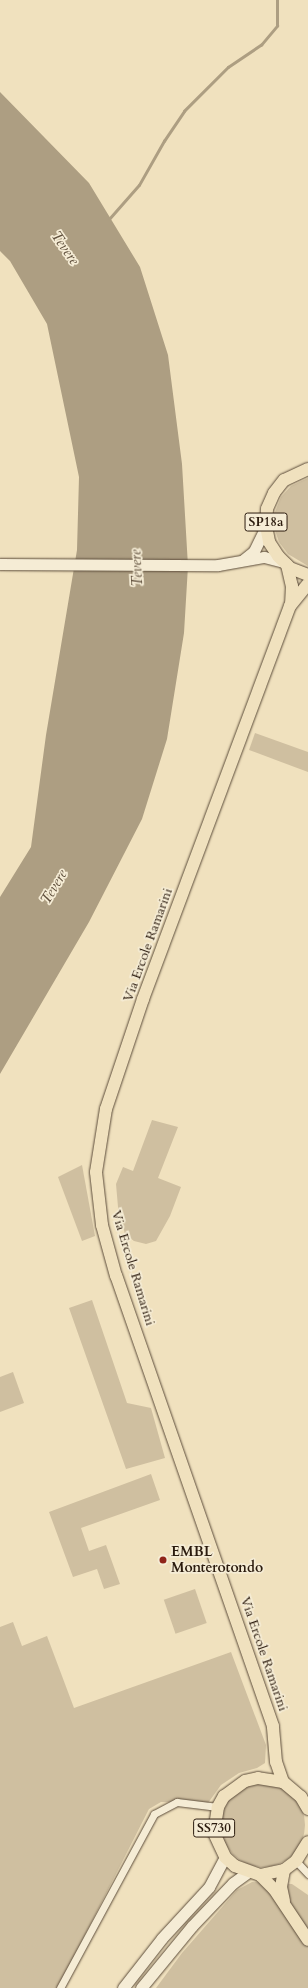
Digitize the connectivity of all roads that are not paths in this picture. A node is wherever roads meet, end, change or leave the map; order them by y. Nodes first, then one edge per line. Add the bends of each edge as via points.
1 (308, 469) edge
2 (266, 526) junction
3 (243, 560) junction
4 (285, 563) junction
5 (0, 564) edge
6 (308, 575) edge
7 (308, 584) edge
8 (290, 606) junction
9 (275, 1758) junction
10 (258, 1778) junction
11 (283, 1782) junction
12 (218, 1807) junction
13 (308, 1808) edge
14 (308, 1842) edge
15 (225, 1857) junction
16 (296, 1861) junction
17 (284, 1870) junction
18 (247, 1873) junction
19 (308, 1874) edge
20 (260, 1875) junction
21 (286, 1907) junction
22 (308, 1940) edge
23 (60, 1988) edge
24 (122, 1988) edge
25 (141, 1988) edge

1 - 2 main road, SP18a via 284,480 274,493 267,509
2 - 3 main road via 254,551
2 - 4 main road, SP18a via 269,542
3 - 4 main road, SP18a via 264,557
3 - 5 main road, SP18a via 206,566
4 - 6 main road, SP18a
4 - 8 main road, Via Ercole Ramarini via 292,586
7 - 8 main road, Via Ercole Ramarini
8 - 9 main road, Via Ercole Ramarini via 143,999 106,1109 96,1172 102,1225 114,1269 274,1726
9 - 10 main road
9 - 11 main road, Via Ercole Ramarini
10 - 11 main road, SS730
10 - 12 main road, SS730 via 234,1787
11 - 13 main road, SS730 via 302,1797
12 - 15 main road, SS730 via 214,1833
12 - 23 street via 176,1802 154,1814
14 - 16 main road, SS730
15 - 18 main road, SS730
15 - 24 main road, SS730 via 209,1887 162,1938
16 - 17 main road, SS730
16 - 19 street
17 - 20 main road, SS730
17 - 21 main road via 281,1887
18 - 20 main road, SS730
18 - 25 main road via 233,1883 192,1926
20 - 21 main road via 274,1889
21 - 22 main road

